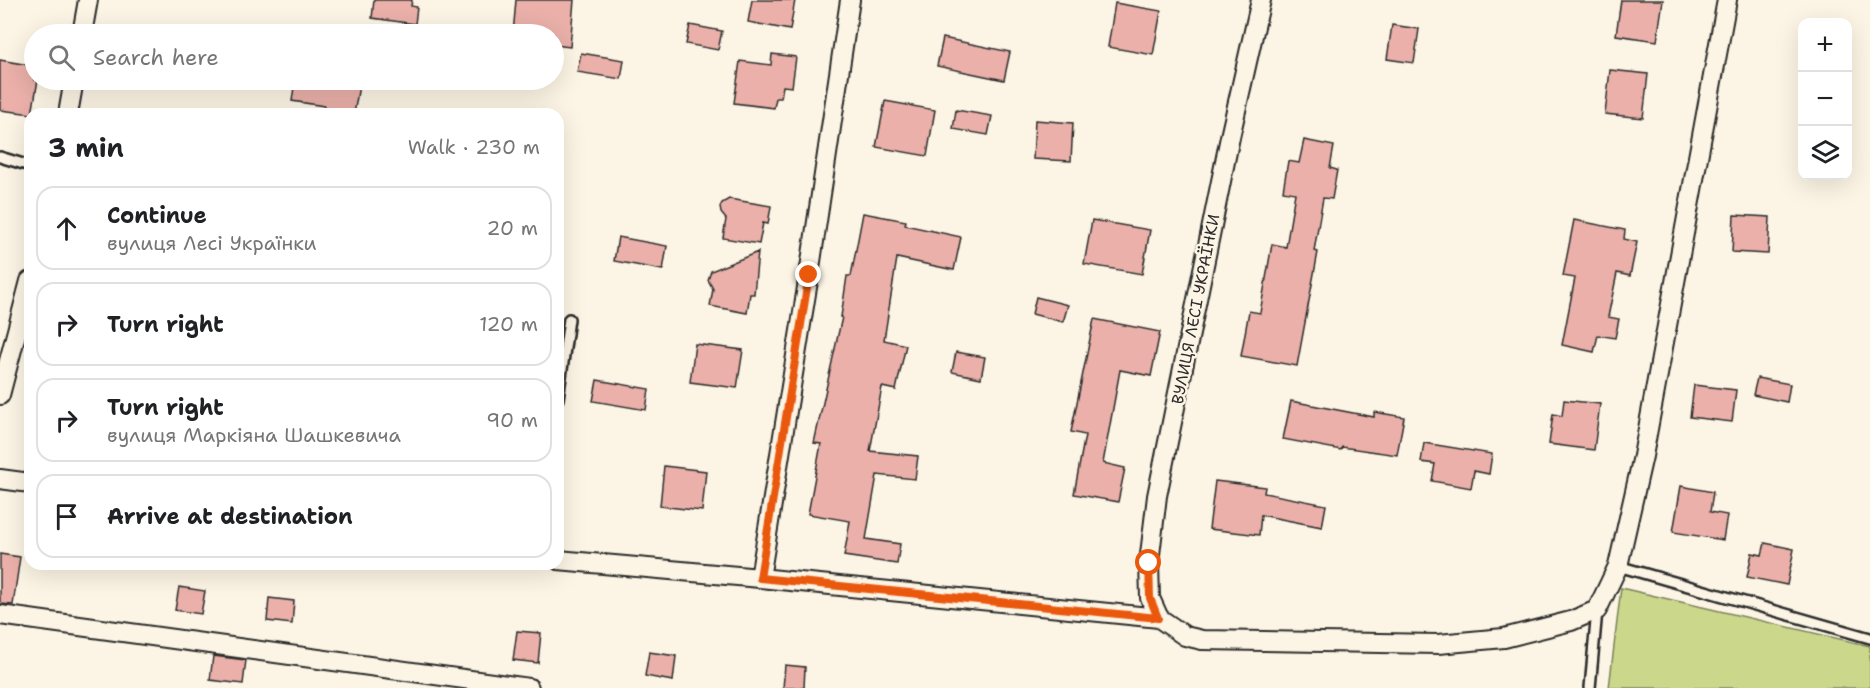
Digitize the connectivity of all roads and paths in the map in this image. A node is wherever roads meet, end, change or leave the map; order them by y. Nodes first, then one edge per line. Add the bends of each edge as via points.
1 (88, 0) edge
2 (850, 0) edge
3 (1261, 0) edge
4 (1727, 0) edge
5 (84, 24) edge
6 (72, 90) edge
7 (69, 108) edge
8 (0, 157) edge
9 (24, 164) edge
10 (24, 304) edge
11 (569, 320) dead end
12 (564, 356) edge
13 (0, 395) edge
14 (0, 479) edge
15 (24, 482) edge
16 (564, 561) edge
17 (1618, 566) junction
18 (760, 578) junction
19 (1597, 610) junction
20 (0, 615) edge
21 (1158, 618) junction
22 (1870, 638) edge
23 (529, 688) edge
24 (1590, 688) edge

1 - 5 street
2 - 18 street
3 - 21 street, ВУЛИЦЯ ЛЕСІ УКРАЇНКИ via 1157,496 1149,563 1150,598
4 - 17 street via 1645,445
6 - 7 street
8 - 9 lane
10 - 13 street
11 - 12 lane
14 - 15 street
16 - 18 street
17 - 19 street
17 - 22 lane
18 - 21 street
19 - 21 street via 1571,621 1504,638 1438,644 1202,640 1185,636
19 - 24 lane
20 - 23 street

